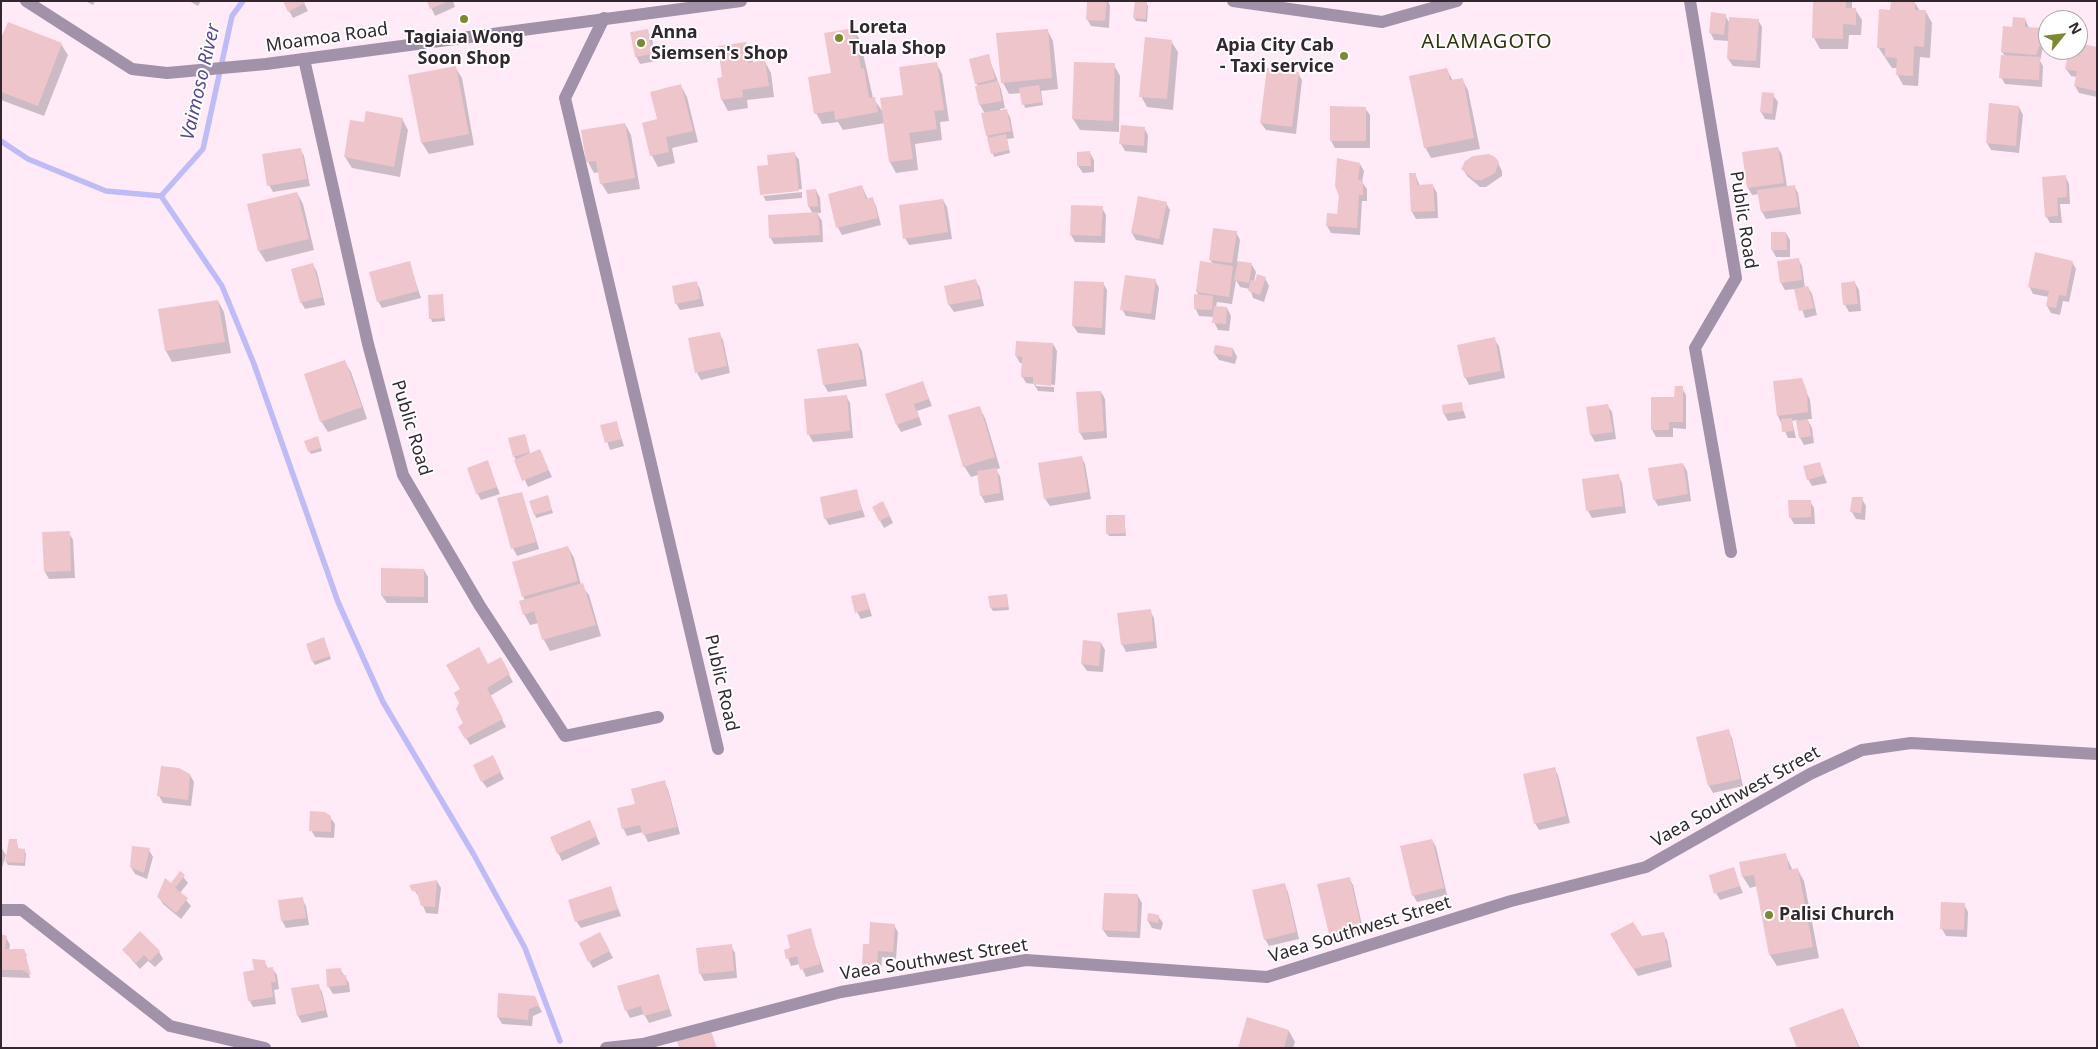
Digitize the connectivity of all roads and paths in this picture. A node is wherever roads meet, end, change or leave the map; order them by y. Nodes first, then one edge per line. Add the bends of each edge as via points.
1 (26, 1) edge
2 (741, 1) edge
3 (1233, 1) edge
4 (1457, 1) edge
5 (1690, 1) edge
6 (604, 18) junction
7 (304, 59) junction
8 (1731, 552) dead end
9 (658, 717) dead end
10 (718, 749) dead end
11 (2097, 754) edge
12 (1, 910) edge
13 (265, 1048) edge
14 (606, 1048) edge

1 - 7 street, Moamoa Road via 132,69 167,73
2 - 6 street, Moamoa Road
3 - 4 street via 1382,22
5 - 8 street, Public Road via 1736,278 1695,348
6 - 7 street, Moamoa Road
6 - 10 street, Public Road via 565,98
7 - 9 street, Public Road via 368,344 403,475 480,606 565,736
11 - 14 street, Vaea Southwest Street via 1911,743 1862,750 1810,774 1646,867 1511,901 1267,977 1026,960 841,992 643,1044
12 - 13 street via 22,910 170,1026

